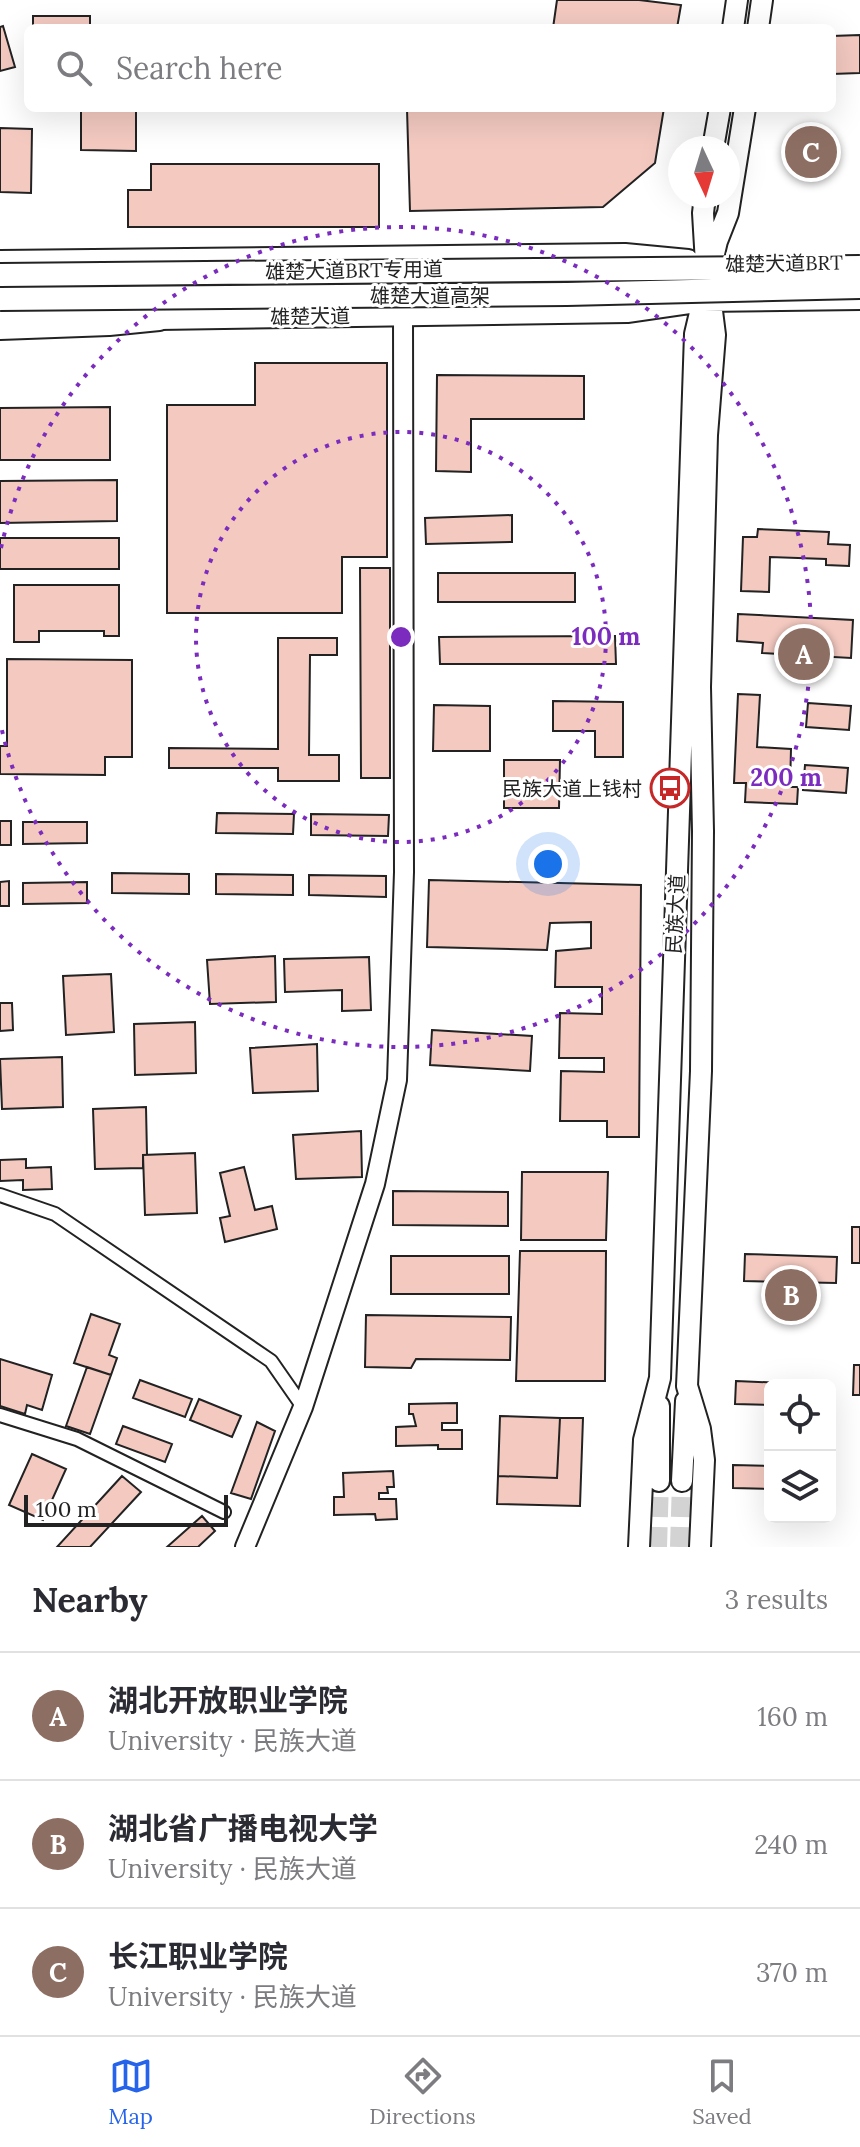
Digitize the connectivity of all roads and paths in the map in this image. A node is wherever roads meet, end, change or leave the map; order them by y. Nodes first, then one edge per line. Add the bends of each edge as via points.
1 (737, 0) edge
2 (762, 0) edge
3 (734, 24) edge
4 (759, 24) edge
5 (719, 112) edge
6 (744, 112) edge
7 (715, 136) edge
8 (704, 208) edge
9 (860, 259) edge
10 (0, 261) edge
11 (860, 267) edge
12 (0, 275) edge
13 (830, 279) dead end
14 (860, 279) edge
15 (645, 281) dead end
16 (708, 281) junction
17 (487, 284) dead end
18 (860, 287) edge
19 (0, 290) edge
20 (47, 290) dead end
21 (0, 299) edge
22 (860, 299) edge
23 (0, 313) edge
24 (403, 315) junction
25 (159, 319) junction
26 (0, 328) edge
27 (0, 1195) edge
28 (660, 1378) junction
29 (687, 1386) junction
30 (303, 1407) junction
31 (0, 1415) edge
32 (659, 1481) tunnel mouth
33 (682, 1481) tunnel mouth
34 (224, 1512) dead end
35 (245, 1547) edge
36 (639, 1547) edge
37 (700, 1547) edge

1 - 3 main road
2 - 4 main road
5 - 7 main road
6 - 16 main road, 民族大道 via 728,213
8 - 16 main road, 民族大道
9 - 16 main road, 雄楚大道
10 - 16 main road, 雄楚大道 via 625,254
11 - 12 highway, 雄楚大道高架, bridge
13 - 14 lane, 雄楚大道BRT
15 - 17 lane
16 - 22 main road, 雄楚大道
16 - 24 main road, 雄楚大道 via 627,312
16 - 28 main road, 民族大道 via 695,334 687,511
16 - 29 main road, 民族大道 via 715,335 700,687 701,1071
18 - 21 highway, 雄楚大道高架, bridge
19 - 20 lane
23 - 25 main road, 雄楚大道 via 108,312
24 - 25 main road, 雄楚大道
24 - 30 street via 404,872 397,1080 375,1184
25 - 26 highway
27 - 30 street via 55,1214 271,1361
28 - 32 main road
28 - 36 main road, 民族大道 via 644,1440
29 - 33 main road
29 - 37 main road, 民族大道 via 704,1460
30 - 35 street
31 - 34 street via 77,1439

